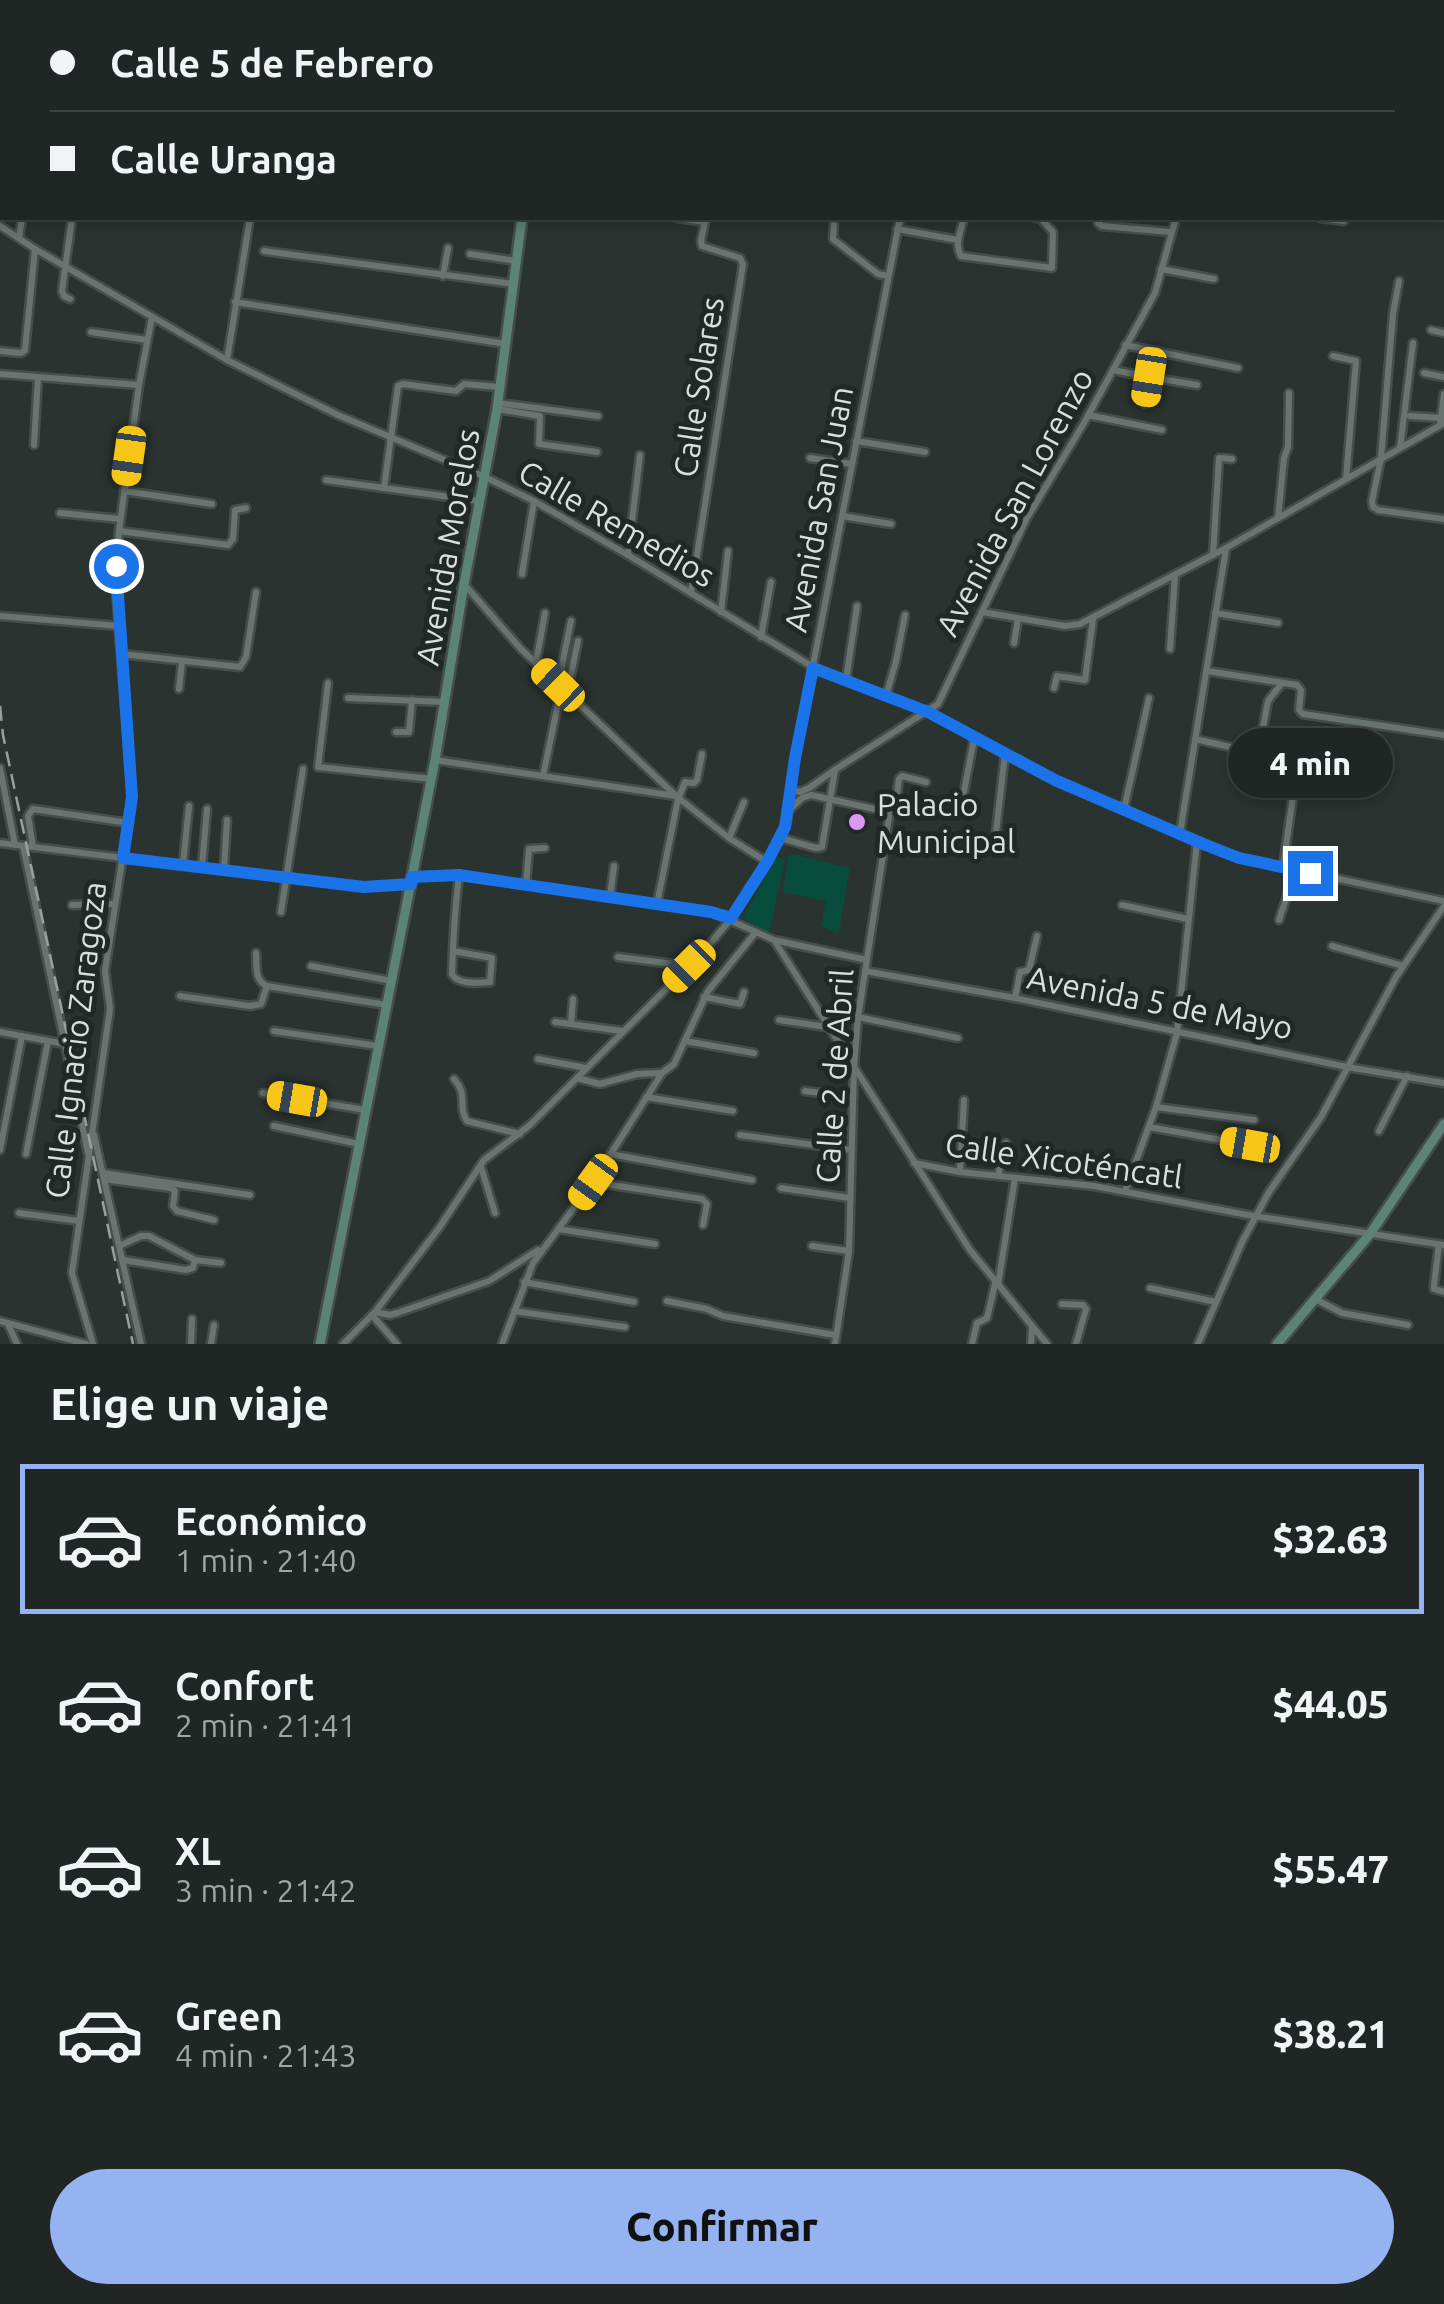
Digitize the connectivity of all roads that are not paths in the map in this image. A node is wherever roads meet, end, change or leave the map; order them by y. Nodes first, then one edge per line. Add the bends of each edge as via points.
1 (22, 220) edge
2 (72, 220) edge
3 (250, 220) edge
4 (522, 220) edge
5 (705, 220) edge
6 (899, 220) edge
7 (963, 220) edge
8 (1038, 220) edge
9 (1098, 220) edge
10 (1175, 220) edge
11 (1332, 220) edge
12 (1344, 222) dead end
13 (834, 225) dead end
14 (0, 226) edge
15 (897, 229) junction
16 (1171, 232) junction
17 (19, 238) junction
18 (958, 240) junction
19 (448, 248) dead end
20 (35, 249) junction
21 (264, 252) dead end
22 (470, 254) dead end
23 (516, 261) junction
24 (66, 266) junction
25 (1162, 269) junction
26 (444, 276) junction
27 (888, 276) junction
28 (1214, 279) dead end
29 (1399, 282) dead end
30 (514, 284) junction
31 (70, 299) dead end
32 (236, 302) junction
33 (152, 317) junction
34 (1431, 330) dead end
35 (91, 332) dead end
36 (1444, 333) edge
37 (147, 340) junction
38 (1413, 343) dead end
39 (506, 344) junction
40 (1126, 345) junction
41 (0, 351) edge
42 (1333, 356) dead end
43 (226, 360) junction
44 (1238, 368) dead end
45 (1112, 370) junction
46 (1424, 373) dead end
47 (0, 374) edge
48 (1444, 376) edge
49 (38, 377) junction
50 (1149, 377) junction
51 (139, 385) junction
52 (1198, 385) dead end
53 (500, 388) junction
54 (1289, 393) dead end
55 (1444, 394) edge
56 (1144, 404) dead end
57 (498, 406) junction
58 (1088, 415) junction
59 (598, 416) dead end
60 (1410, 416) dead end
61 (1441, 422) edge
62 (1162, 430) dead end
63 (391, 438) junction
64 (856, 441) junction
65 (34, 445) dead end
66 (1400, 448) junction
67 (597, 452) dead end
68 (925, 452) dead end
69 (640, 456) dead end
70 (810, 458) dead end
71 (1232, 458) dead end
72 (1381, 458) junction
73 (852, 464) junction
74 (483, 476) junction
75 (1346, 479) junction
76 (326, 480) dead end
77 (384, 488) junction
78 (124, 490) junction
79 (479, 501) junction
80 (534, 501) junction
81 (212, 504) dead end
82 (246, 508) dead end
83 (60, 513) dead end
84 (842, 516) junction
85 (1278, 518) junction
86 (120, 519) junction
87 (1444, 519) edge
88 (892, 524) dead end
89 (119, 531) junction
90 (1226, 548) junction
91 (728, 551) dead end
92 (628, 555) junction
93 (1213, 555) junction
94 (522, 574) dead end
95 (1175, 575) junction
96 (772, 582) dead end
97 (464, 584) junction
98 (256, 592) dead end
99 (691, 593) junction
100 (857, 606) dead end
101 (544, 612) dead end
102 (721, 612) junction
103 (982, 612) junction
104 (1215, 614) junction
105 (905, 615) dead end
106 (0, 616) edge
107 (1093, 618) junction
108 (1018, 619) junction
109 (571, 621) dead end
110 (1278, 624) dead end
111 (119, 626) junction
112 (761, 636) junction
113 (578, 641) dead end
114 (1014, 642) dead end
115 (1170, 649) dead end
116 (122, 654) junction
117 (182, 661) junction
118 (536, 664) junction
119 (813, 668) junction
120 (1208, 671) junction
121 (846, 680) junction
122 (328, 683) dead end
123 (1282, 683) junction
124 (1054, 688) dead end
125 (179, 689) dead end
126 (562, 689) junction
127 (886, 696) junction
128 (348, 698) dead end
129 (1148, 698) dead end
130 (412, 700) junction
131 (445, 702) junction
132 (928, 712) junction
133 (396, 732) dead end
134 (1444, 734) edge
135 (1195, 738) junction
136 (974, 739) junction
137 (1230, 747) dead end
138 (1259, 749) dead end
139 (702, 754) dead end
140 (1005, 754) junction
141 (435, 760) junction
142 (0, 768) edge
143 (303, 768) dead end
144 (836, 769) junction
145 (544, 776) junction
146 (432, 779) junction
147 (926, 782) dead end
148 (790, 789) junction
149 (1293, 796) dead end
150 (677, 798) junction
151 (830, 800) junction
152 (744, 802) dead end
153 (962, 802) dead end
154 (189, 806) dead end
155 (206, 809) dead end
156 (1124, 809) junction
157 (4, 810) edge
158 (788, 811) junction
159 (888, 812) junction
160 (227, 820) dead end
161 (129, 823) junction
162 (1180, 833) junction
163 (728, 838) junction
164 (781, 838) junction
165 (1197, 840) junction
166 (0, 843) edge
167 (19, 845) junction
168 (33, 847) junction
169 (546, 848) dead end
170 (994, 849) dead end
171 (123, 858) junction
172 (767, 862) junction
173 (182, 864) junction
174 (202, 866) junction
175 (614, 866) dead end
176 (1287, 868) junction
177 (224, 869) junction
178 (459, 875) junction
179 (287, 877) junction
180 (412, 881) junction
181 (526, 884) junction
182 (610, 896) junction
183 (72, 904) dead end
184 (114, 904) junction
185 (657, 904) junction
186 (1444, 904) edge
187 (1122, 905) dead end
188 (282, 912) dead end
189 (731, 918) junction
190 (1188, 919) junction
191 (1280, 920) dead end
192 (756, 932) junction
193 (1037, 936) dead end
194 (774, 940) junction
195 (1332, 946) dead end
196 (453, 951) junction
197 (256, 954) dead end
198 (618, 958) dead end
199 (867, 960) junction
200 (311, 966) dead end
201 (689, 966) junction
202 (1403, 966) junction
203 (866, 971) junction
204 (392, 981) junction
205 (267, 986) junction
206 (744, 992) dead end
207 (180, 996) dead end
208 (704, 997) junction
209 (1015, 998) junction
210 (573, 999) dead end
211 (387, 1005) junction
212 (858, 1017) junction
213 (779, 1020) dead end
214 (555, 1022) dead end
215 (571, 1024) junction
216 (828, 1027) junction
217 (274, 1031) dead end
218 (623, 1031) junction
219 (0, 1032) edge
220 (1177, 1033) junction
221 (22, 1036) junction
222 (958, 1038) dead end
223 (48, 1041) junction
224 (685, 1041) junction
225 (65, 1044) junction
226 (378, 1046) junction
227 (754, 1053) dead end
228 (538, 1059) dead end
229 (1347, 1066) junction
230 (854, 1067) junction
231 (586, 1068) junction
232 (662, 1073) junction
233 (1408, 1076) junction
234 (454, 1078) dead end
235 (577, 1078) junction
236 (1444, 1083) edge
237 (805, 1090) dead end
238 (263, 1093) dead end
239 (646, 1097) junction
240 (853, 1097) junction
241 (964, 1100) dead end
242 (1156, 1107) junction
243 (366, 1110) junction
244 (732, 1111) dead end
245 (1254, 1120) dead end
246 (1444, 1124) edge
247 (274, 1126) dead end
248 (1149, 1128) junction
249 (1380, 1131) dead end
250 (94, 1132) junction
251 (520, 1134) junction
252 (740, 1135) dead end
253 (1006, 1143) dead end
254 (358, 1144) junction
255 (1250, 1145) dead end
256 (0, 1150) edge
257 (851, 1150) junction
258 (26, 1154) dead end
259 (610, 1154) junction
260 (89, 1158) junction
261 (914, 1163) junction
262 (480, 1166) junction
263 (960, 1172) junction
264 (103, 1176) junction
265 (998, 1176) junction
266 (1015, 1178) junction
267 (752, 1180) dead end
268 (593, 1182) junction
269 (781, 1188) dead end
270 (1125, 1191) junction
271 (250, 1195) dead end
272 (850, 1198) junction
273 (19, 1213) dead end
274 (495, 1213) dead end
275 (1256, 1216) junction
276 (214, 1220) dead end
277 (79, 1221) junction
278 (703, 1226) dead end
279 (558, 1229) junction
280 (1370, 1234) junction
281 (654, 1244) dead end
282 (1441, 1245) edge
283 (119, 1246) junction
284 (812, 1246) dead end
285 (542, 1247) junction
286 (848, 1251) junction
287 (122, 1260) junction
288 (195, 1260) junction
289 (221, 1263) dead end
290 (524, 1282) junction
291 (997, 1284) junction
292 (1150, 1288) dead end
293 (1444, 1292) edge
294 (1315, 1299) junction
295 (667, 1301) dead end
296 (634, 1302) dead end
297 (1216, 1302) junction
298 (1062, 1304) dead end
299 (514, 1311) junction
300 (374, 1313) junction
301 (192, 1319) dead end
302 (4, 1322) edge
303 (214, 1325) dead end
304 (1408, 1325) dead end
305 (1032, 1326) junction
306 (625, 1327) dead end
307 (835, 1340) edge
308 (17, 1344) edge
309 (89, 1344) edge
310 (141, 1344) edge
311 (191, 1344) edge
312 (211, 1344) edge
313 (320, 1344) edge
314 (343, 1344) edge
315 (397, 1344) edge
316 (502, 1344) edge
317 (972, 1344) edge
318 (1030, 1344) edge
319 (1047, 1344) edge
320 (1076, 1344) edge
321 (1198, 1344) edge
322 (1277, 1344) edge

1 - 17 street
2 - 24 street
3 - 32 street
4 - 23 street, Avenida Morelos
5 - 99 street, Calle Solares via 702,246 743,264
6 - 15 street, Avenida San Juan
7 - 18 street
8 - 18 street via 1053,232 1052,268 959,255
9 - 16 street via 1102,226
10 - 16 street, Avenida San Lorenzo
11 - 12 street
13 - 27 street via 833,239
14 - 17 street, Calle Remedios
15 - 18 street
15 - 27 street, Avenida San Juan
16 - 25 street, Avenida San Lorenzo
17 - 20 street, Calle Remedios
19 - 26 street
20 - 24 street, Calle Remedios
20 - 41 street via 24,350
21 - 26 street
22 - 23 street
23 - 30 street, Avenida Morelos
24 - 31 street via 62,291
24 - 33 street, Calle Remedios
25 - 28 street
25 - 40 street, Avenida San Lorenzo
26 - 30 street
27 - 64 street, Avenida San Juan
29 - 72 street
30 - 39 street, Avenida Morelos
32 - 39 street
32 - 43 street
33 - 37 street, Calle Ignacio Zaragoza
33 - 43 street, Calle Remedios
34 - 36 street
35 - 37 street
37 - 51 street, Calle Ignacio Zaragoza
38 - 66 street
39 - 53 street, Avenida Morelos
40 - 44 street
40 - 45 street, Avenida San Lorenzo
42 - 75 street via 1356,360
43 - 63 street, Calle Remedios
45 - 50 street
45 - 58 street, Avenida San Lorenzo
46 - 48 street
47 - 49 street
49 - 51 street
49 - 65 street
50 - 52 street
50 - 56 street
51 - 78 street, Calle Ignacio Zaragoza
53 - 57 street, Avenida Morelos
53 - 63 street via 464,384 456,392 402,384
54 - 85 street
55 - 61 street
57 - 59 street
57 - 67 street via 540,416 539,444
57 - 74 street, Avenida Morelos
58 - 62 street
58 - 103 street, Avenida San Lorenzo via 1026,518
60 - 61 street
61 - 66 street
63 - 74 street, Calle Remedios
63 - 77 street
64 - 68 street
64 - 73 street, Avenida San Juan
66 - 72 street
69 - 92 street
70 - 73 street
71 - 93 street via 1219,458
72 - 75 street
72 - 87 street via 1374,507
73 - 84 street, Avenida San Juan
74 - 79 street, Avenida Morelos
74 - 80 street, Calle Remedios
75 - 85 street
76 - 77 street
77 - 79 street
78 - 81 street
78 - 86 street, Calle Ignacio Zaragoza
79 - 97 street, Avenida Morelos
80 - 92 street, Calle Remedios
80 - 94 street
82 - 89 street via 234,512 228,545
83 - 86 street
84 - 88 street
84 - 119 street, Avenida San Juan
85 - 90 street
86 - 89 street, Calle Ignacio Zaragoza
89 - 111 street, Calle Ignacio Zaragoza
90 - 93 street
90 - 104 street
91 - 102 street
92 - 99 street, Calle Remedios
93 - 95 street
95 - 107 street
95 - 115 street
96 - 112 street
97 - 118 street
97 - 131 street, Avenida Morelos
98 - 117 street via 244,664
99 - 102 street, Calle Remedios
100 - 121 street
101 - 118 street
102 - 112 street, Calle Remedios
103 - 108 street
103 - 132 street, Avenida San Lorenzo via 944,695
104 - 110 street
104 - 120 street
105 - 127 street
106 - 111 street
107 - 108 street via 1065,626
107 - 124 street via 1085,680 1057,676
108 - 114 street
109 - 126 street
111 - 116 street, Calle Ignacio Zaragoza
112 - 119 street, Calle Remedios
113 - 126 street
116 - 117 street
116 - 161 street, Calle Ignacio Zaragoza
117 - 125 street
118 - 126 street
119 - 121 street, Calle Remedios
119 - 148 street, Avenida San Juan
120 - 123 street
120 - 135 street
121 - 127 street, Calle Remedios
122 - 146 street via 318,766
123 - 134 street via 1300,686 1300,712
123 - 138 street via 1268,701
126 - 145 street
126 - 150 street
127 - 132 street, Calle Remedios
128 - 130 street
129 - 156 street
130 - 131 street
130 - 133 street via 410,732
131 - 141 street, Avenida Morelos
132 - 136 street, Calle Remedios
132 - 144 street, Avenida San Lorenzo
135 - 137 street
135 - 162 street
136 - 140 street, Calle Remedios
136 - 153 street
139 - 150 street via 697,780 685,782
140 - 156 street, Calle Remedios
140 - 170 street
141 - 145 street
141 - 146 street, Avenida Morelos
142 - 157 street
143 - 179 street
144 - 148 street, Avenida San Lorenzo via 804,791
144 - 151 street
145 - 150 street
146 - 180 street, Avenida Morelos
147 - 159 street via 902,776 895,808
148 - 158 street, Avenida San Juan
149 - 176 street
150 - 163 street
150 - 185 street
151 - 158 street via 811,795
151 - 159 street
151 - 164 street via 822,847
152 - 163 street
154 - 173 street
155 - 174 street
156 - 162 street, Calle Remedios
157 - 167 street
158 - 164 street, Avenida San Juan
159 - 199 street, Calle 2 de Abril
160 - 177 street
161 - 168 street via 33,810
161 - 171 street, Calle Ignacio Zaragoza
162 - 165 street, Calle Remedios
163 - 172 street
164 - 172 street, Avenida San Juan
165 - 176 street, Calle Remedios
165 - 190 street
166 - 167 street
167 - 168 street
167 - 225 street
168 - 171 street
169 - 181 street via 529,849
171 - 173 street
171 - 184 street, Calle Ignacio Zaragoza
172 - 189 street, Avenida San Juan
173 - 174 street
174 - 177 street
175 - 182 street
176 - 186 street, Calle Remedios
176 - 191 street
177 - 179 street
178 - 180 street
178 - 181 street
178 - 196 street
179 - 180 street via 364,887
179 - 188 street
180 - 204 street, Avenida Morelos
181 - 182 street
182 - 185 street
183 - 184 street
184 - 250 street, Calle Ignacio Zaragoza via 105,971 110,1009
185 - 189 street
186 - 202 street
187 - 190 street
189 - 192 street
189 - 201 street, Avenida San Juan
190 - 220 street
192 - 194 street
192 - 208 street
193 - 209 street
194 - 199 street
194 - 216 street
195 - 202 street
196 - 196 street via 454,979 490,982 492,958
197 - 205 street via 257,976
198 - 201 street
199 - 203 street, Calle 2 de Abril
200 - 204 street
201 - 218 street, Avenida San Juan
202 - 229 street
203 - 209 street, Avenida 5 de Mayo
203 - 212 street, Calle 2 de Abril
204 - 211 street, Avenida Morelos
205 - 207 street via 261,1004 250,1006
205 - 211 street
206 - 208 street via 740,1004
208 - 224 street
209 - 220 street, Avenida 5 de Mayo
210 - 215 street
211 - 226 street, Avenida Morelos
212 - 222 street
212 - 230 street, Calle 2 de Abril
213 - 216 street
214 - 215 street
215 - 218 street
216 - 230 street
217 - 226 street
218 - 231 street, Avenida San Juan
219 - 221 street
220 - 229 street, Avenida 5 de Mayo
220 - 242 street
221 - 223 street
221 - 256 street
223 - 225 street
223 - 258 street
224 - 227 street
224 - 232 street
225 - 260 street
226 - 243 street, Avenida Morelos
228 - 231 street
229 - 233 street, Avenida 5 de Mayo
229 - 275 street
230 - 240 street, Calle 2 de Abril
230 - 261 street
231 - 235 street, Avenida San Juan
232 - 235 street via 600,1084
232 - 239 street
233 - 236 street, Avenida 5 de Mayo
233 - 249 street
234 - 251 street via 464,1094 467,1122
235 - 251 street, Avenida San Juan
237 - 240 street
238 - 243 street
239 - 244 street
239 - 259 street
240 - 257 street, Calle 2 de Abril
241 - 263 street
242 - 245 street
242 - 248 street
243 - 254 street, Avenida Morelos
246 - 280 street
247 - 254 street
248 - 255 street
248 - 270 street
250 - 260 street, Calle Ignacio Zaragoza
250 - 264 street
251 - 262 street, Avenida San Juan
252 - 257 street
253 - 265 street
254 - 313 street, Avenida Morelos
257 - 272 street, Calle 2 de Abril
259 - 267 street
259 - 268 street
260 - 277 street, Calle Ignacio Zaragoza
261 - 263 street, Calle Xicoténcatl
261 - 291 street
262 - 274 street
262 - 300 street, Avenida San Juan
263 - 265 street, Calle Xicoténcatl
264 - 271 street
264 - 276 street via 172,1188 177,1211
264 - 283 street
265 - 266 street, Calle Xicoténcatl
266 - 270 street, Calle Xicoténcatl
266 - 291 street
268 - 278 street via 702,1199
268 - 279 street
269 - 272 street
270 - 275 street, Calle Xicoténcatl
272 - 286 street, Calle 2 de Abril
273 - 277 street
275 - 280 street, Calle Xicoténcatl
275 - 297 street
277 - 309 street, Calle Ignacio Zaragoza via 72,1273
279 - 281 street
279 - 285 street
280 - 282 street, Calle Xicoténcatl
280 - 294 street
282 - 293 street via 1434,1289
283 - 287 street
283 - 288 street via 148,1236
284 - 286 street
285 - 290 street
285 - 300 street via 482,1284 390,1315
286 - 307 street, Calle 2 de Abril
287 - 288 street via 186,1270
287 - 310 street
288 - 289 street
290 - 296 street
290 - 299 street
291 - 305 street
291 - 317 street
292 - 297 street
294 - 304 street via 1342,1313
294 - 322 street
295 - 307 street
297 - 321 street
298 - 320 street via 1086,1309
299 - 306 street
299 - 316 street
300 - 314 street, Avenida San Juan
300 - 315 street
301 - 311 street
302 - 308 street
302 - 309 street
303 - 312 street
305 - 318 street
305 - 319 street

